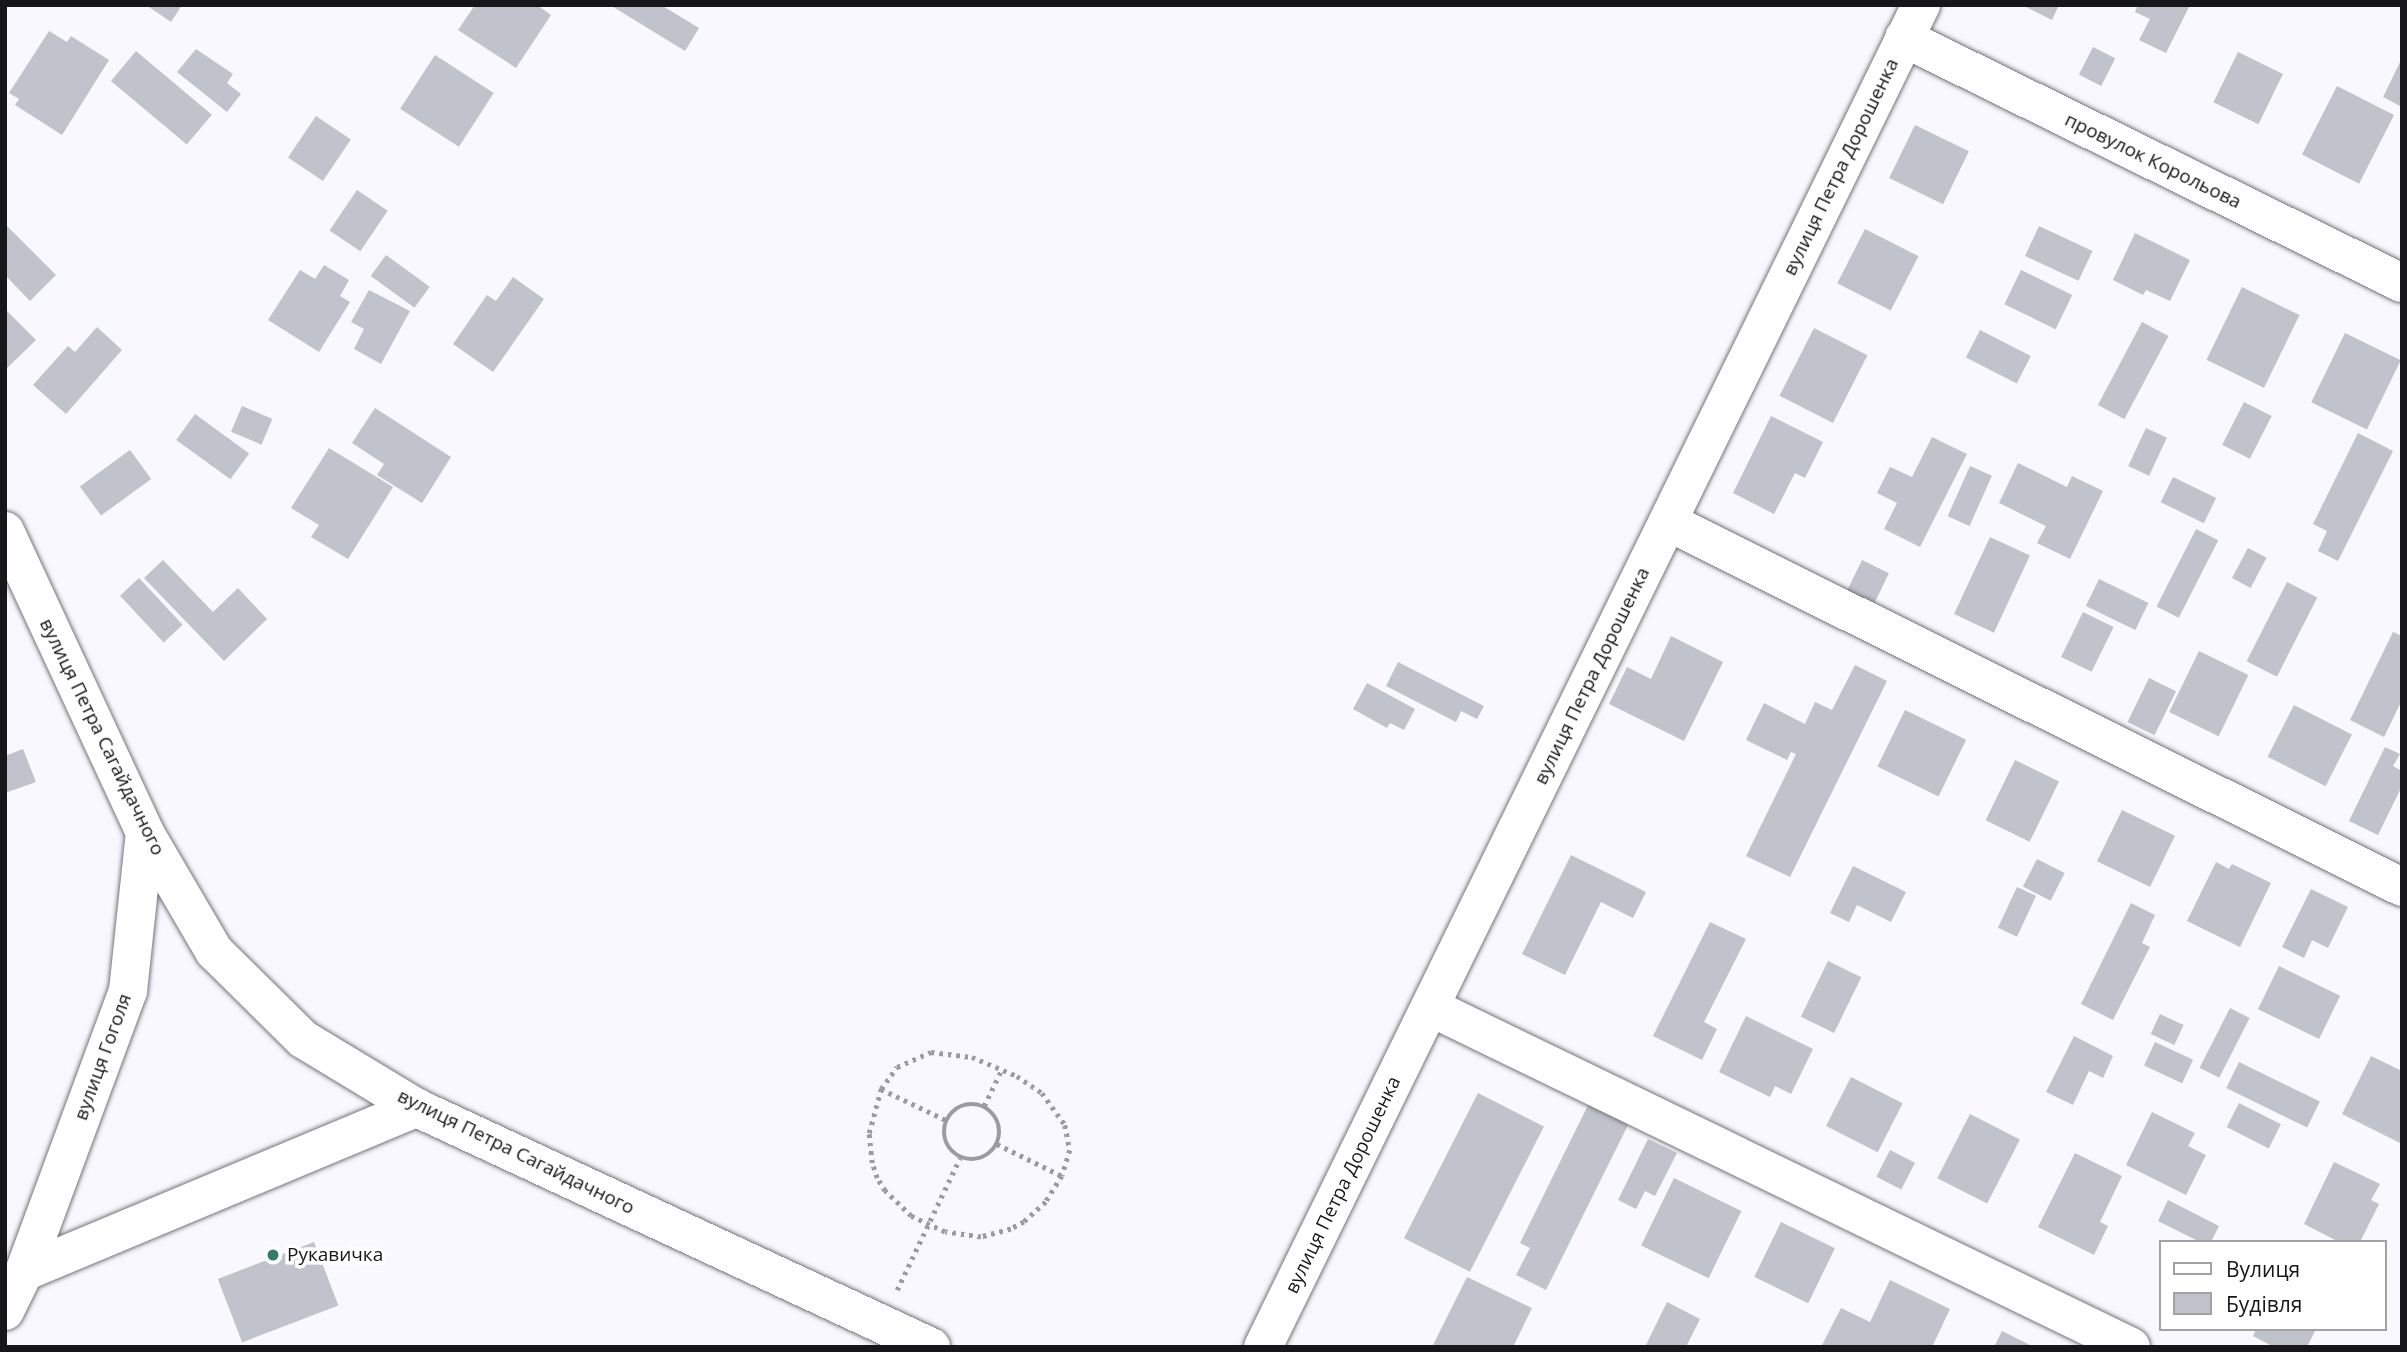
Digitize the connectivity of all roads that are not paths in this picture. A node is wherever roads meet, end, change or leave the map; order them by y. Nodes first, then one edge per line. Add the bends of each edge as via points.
1 (1912, 22) edge
2 (2402, 283) edge
3 (1668, 522) junction
4 (5, 531) edge
5 (145, 833) junction
6 (2402, 887) edge
7 (1430, 1007) junction
8 (417, 1108) junction
9 (24, 1272) junction
10 (5, 1311) edge
11 (931, 1347) edge
12 (1263, 1347) edge
13 (2131, 1347) edge

1 - 2 street, провулок Корольова
1 - 3 street, вулиця Петра Дорошенка
3 - 6 street
3 - 7 street, вулиця Петра Дорошенка
4 - 5 street, вулиця Петра Сагайдачного
5 - 8 street, вулиця Петра Сагайдачного via 214,951 303,1039
5 - 9 street, вулиця Гоголя via 128,991
7 - 12 street, вулиця Петра Дорошенка
7 - 13 street
8 - 9 street
8 - 11 street, вулиця Петра Сагайдачного
9 - 10 street, вулиця Гоголя

